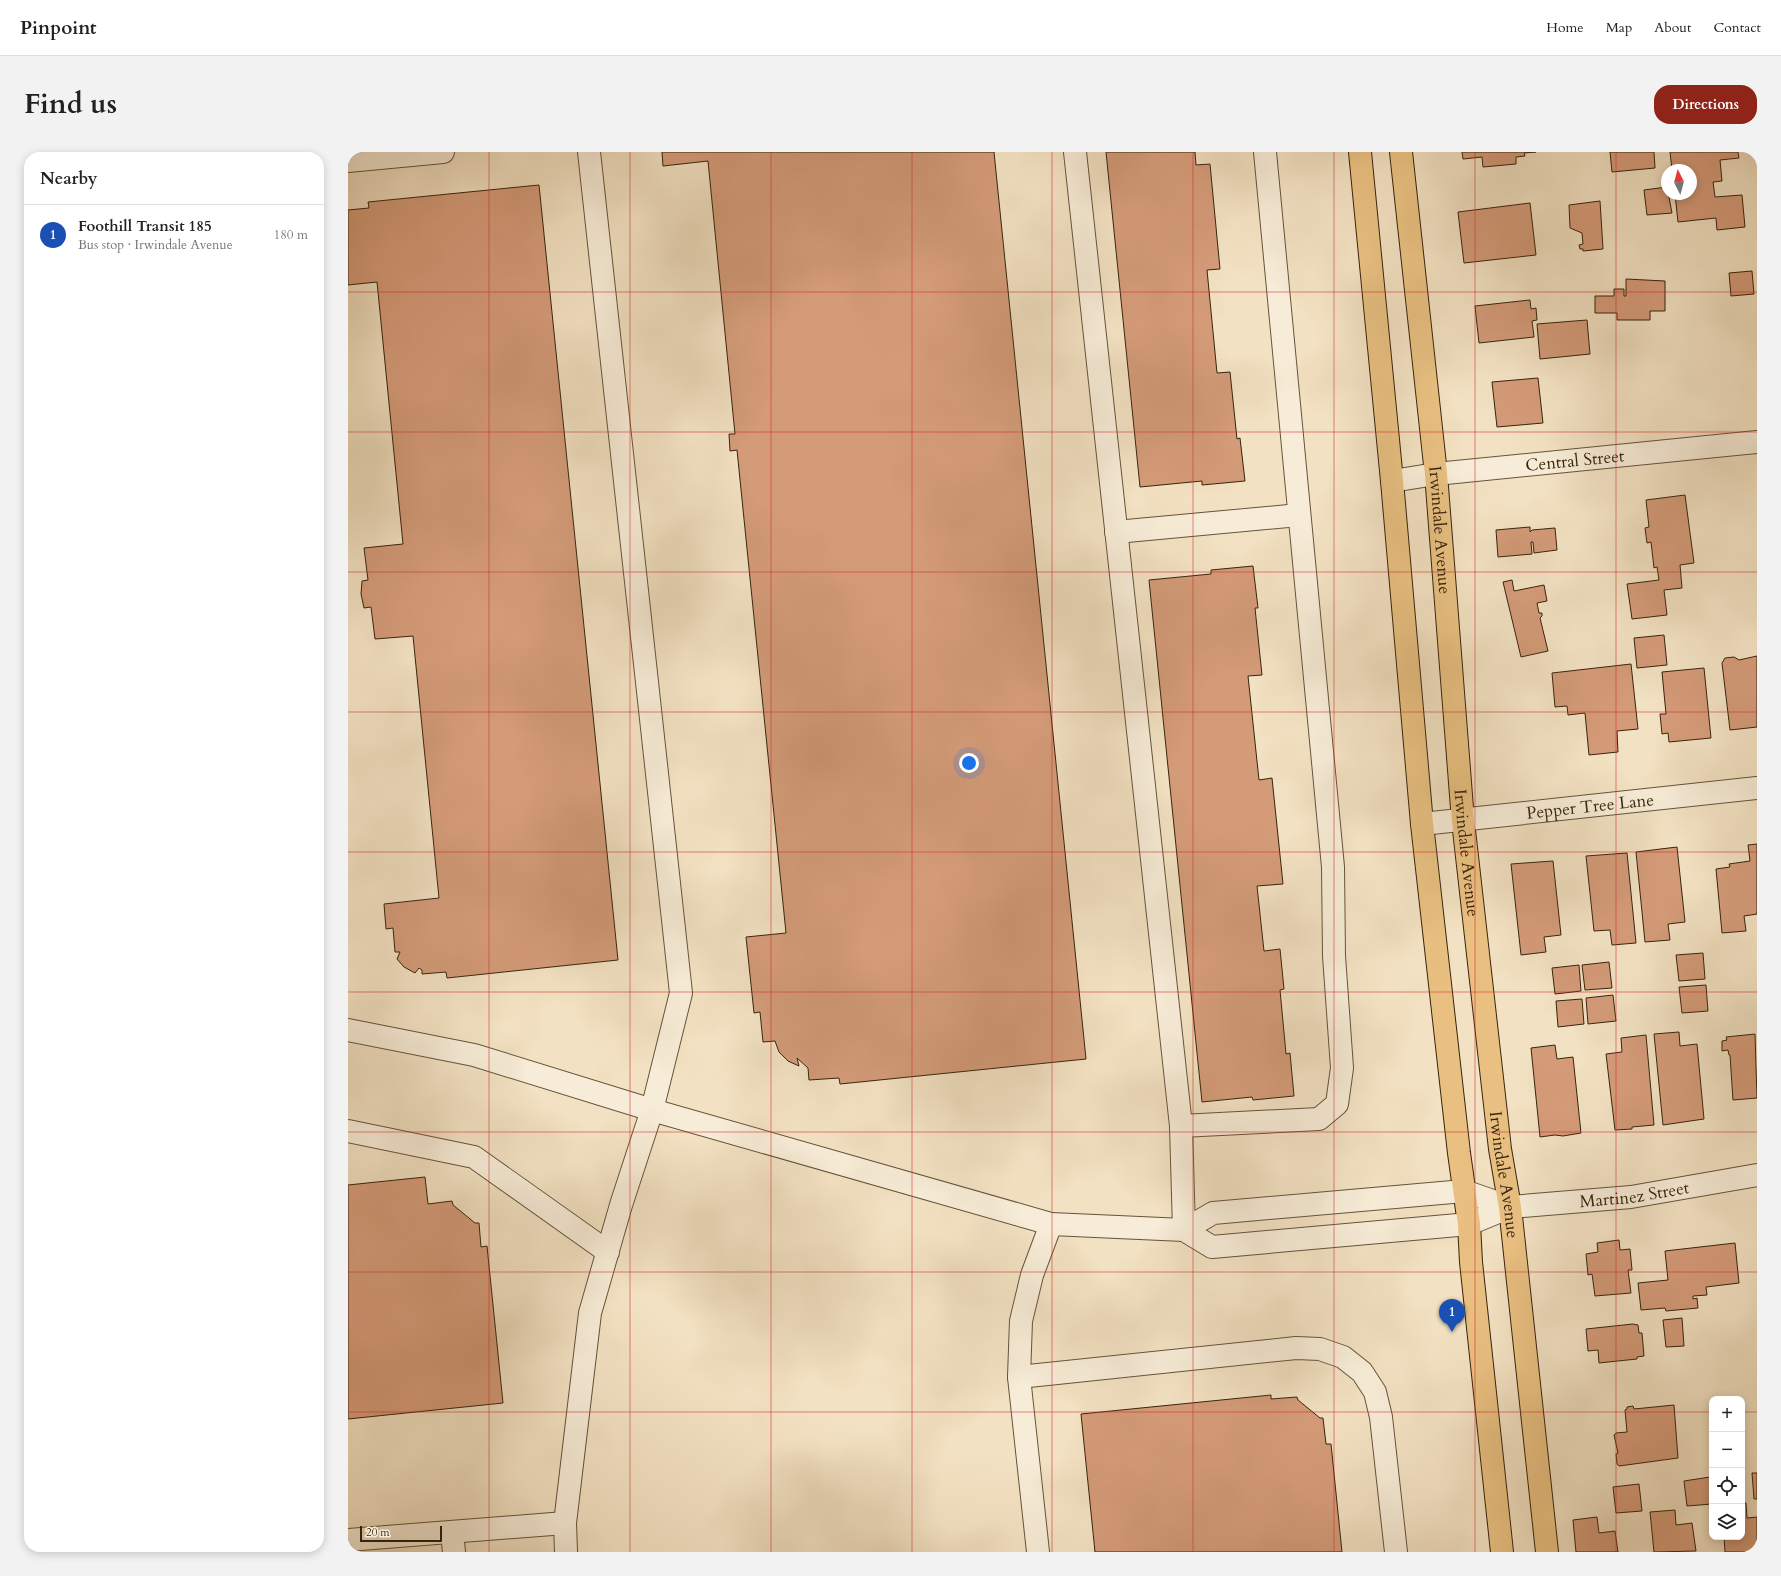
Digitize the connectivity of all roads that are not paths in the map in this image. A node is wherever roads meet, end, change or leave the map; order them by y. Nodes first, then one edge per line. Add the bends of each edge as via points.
1 (443, 152) edge
2 (589, 152) edge
3 (1074, 152) edge
4 (1264, 152) edge
5 (1360, 152) edge
6 (1401, 152) edge
7 (348, 161) edge
8 (1757, 442) edge
9 (1436, 474) junction
10 (1392, 481) junction
11 (1299, 515) junction
12 (1116, 532) junction
13 (1757, 788) edge
14 (1463, 821) junction
15 (1422, 824) junction
16 (348, 1030) edge
17 (652, 1110) junction
18 (1182, 1126) junction
19 (348, 1131) edge
20 (1757, 1175) edge
21 (1464, 1191) junction
22 (1510, 1207) junction
23 (1051, 1224) junction
24 (1469, 1224) junction
25 (1184, 1230) junction
26 (608, 1252) junction
27 (1019, 1377) junction
28 (565, 1523) junction
29 (348, 1540) edge
30 (453, 1542) edge
31 (566, 1552) edge
32 (1038, 1552) edge
33 (1396, 1552) edge
34 (1502, 1552) edge
35 (1548, 1552) edge

1 - 7 street
2 - 17 street via 681,993
3 - 12 street
4 - 11 street
5 - 10 main road
6 - 9 main road, Irwindale Avenue
8 - 9 street, Central Street
9 - 10 street, Central Street
9 - 14 main road, Irwindale Avenue
10 - 15 main road
11 - 12 street
11 - 18 street via 1333,866 1334,956 1342,1068 1337,1104 1319,1119
12 - 18 street
13 - 14 street, Pepper Tree Lane
14 - 15 street, Pepper Tree Lane
14 - 22 main road, Irwindale Avenue via 1500,1149
15 - 21 main road
16 - 17 street via 474,1054
17 - 23 street
17 - 26 street
18 - 25 street
19 - 26 street via 474,1157
20 - 22 street, Martinez Street via 1631,1197
21 - 22 street
21 - 24 main road
21 - 25 street via 1213,1213
22 - 24 street
22 - 35 main road, Irwindale Avenue
23 - 25 street
23 - 27 street via 1032,1276 1021,1321
24 - 25 street via 1212,1247
24 - 34 main road
26 - 28 street via 590,1313
27 - 32 street
27 - 33 street via 1296,1348 1320,1349 1343,1357 1362,1372 1375,1392 1381,1417
28 - 30 street
28 - 31 street
29 - 30 street

